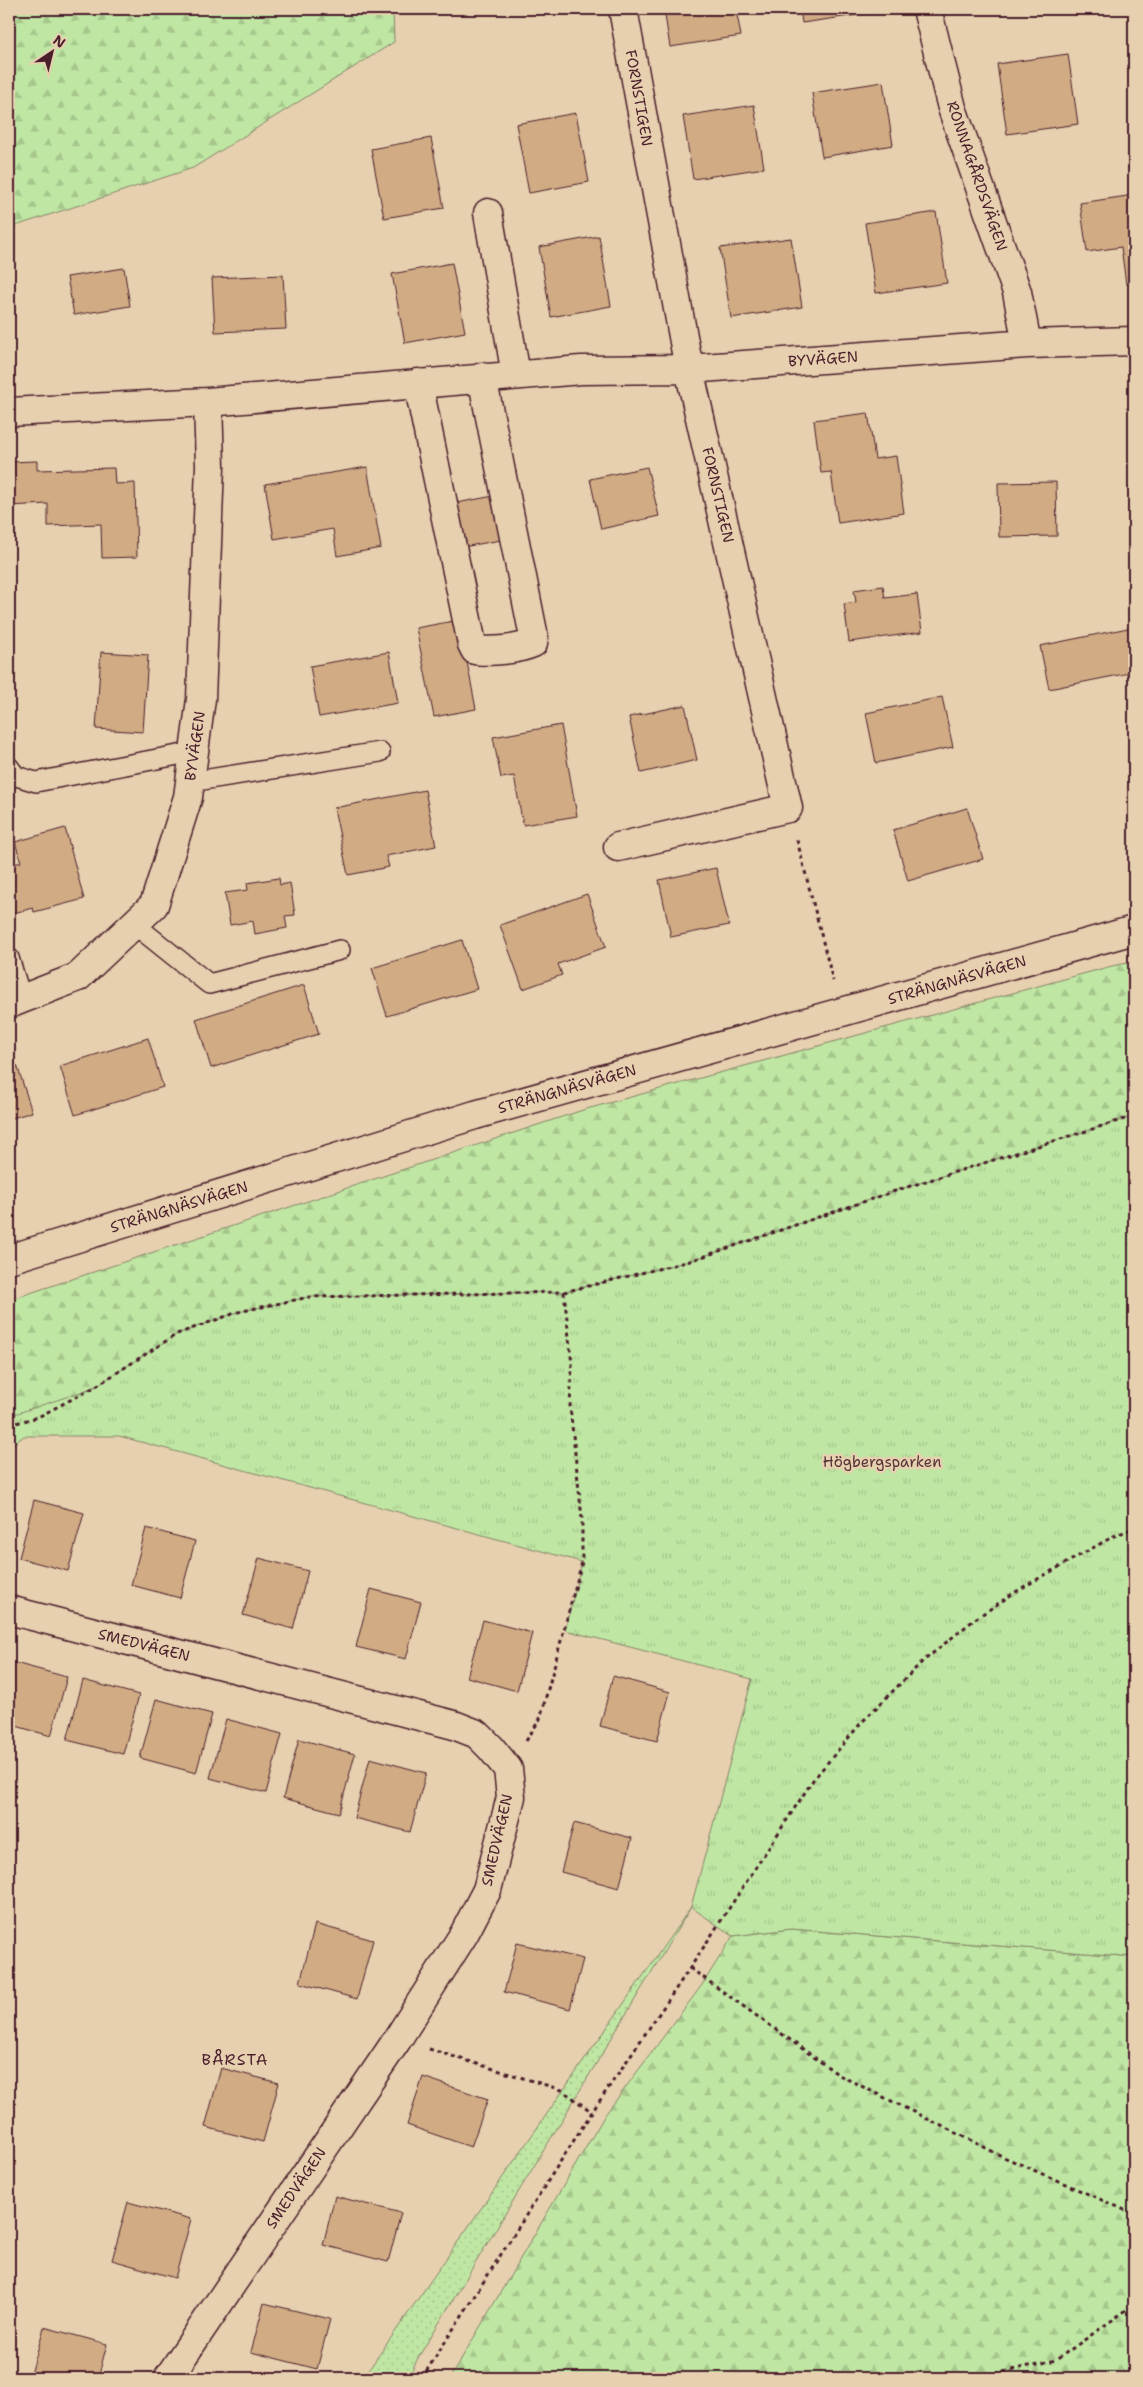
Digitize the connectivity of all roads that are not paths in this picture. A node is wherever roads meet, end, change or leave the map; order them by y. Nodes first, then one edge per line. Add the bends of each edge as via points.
1 (623, 9) edge
2 (927, 9) edge
3 (488, 213) dead end
4 (1027, 344) junction
5 (1133, 348) edge
6 (689, 369) junction
7 (516, 375) junction
8 (482, 377) junction
9 (418, 383) junction
10 (208, 402) junction
11 (9, 412) edge
12 (194, 752) junction
13 (380, 752) dead end
14 (9, 767) edge
15 (190, 782) junction
16 (618, 847) dead end
17 (134, 924) junction
18 (1132, 931) edge
19 (340, 950) dead end
20 (10, 964) edge
21 (15, 1002) edge
22 (9, 1259) edge
23 (9, 1610) edge
24 (168, 2378) edge

1 - 6 street, FORNSTIGEN
2 - 4 street, RONNAGÅRDSVÄGEN via 952,108 1017,292
3 - 7 street
4 - 5 street, BYVÄGEN
4 - 6 street, BYVÄGEN
6 - 7 street, BYVÄGEN via 581,370
6 - 16 street, FORNSTIGEN via 788,808
7 - 8 street, BYVÄGEN
8 - 9 street, BYVÄGEN
8 - 9 street via 534,637 533,643 526,646 483,651 475,650 472,644
9 - 10 street, BYVÄGEN
10 - 11 street, BYVÄGEN
10 - 12 street, BYVÄGEN via 210,466 204,643
12 - 14 lane via 36,782 16,776
12 - 15 street, BYVÄGEN
13 - 15 lane
15 - 17 street, BYVÄGEN via 154,905
17 - 19 lane via 209,984
17 - 21 street, BYVÄGEN via 78,977
18 - 22 street, STRÄNGNÄSVÄGEN via 475,1115
20 - 21 lane
23 - 24 street, SMEDVÄGEN via 454,1725 476,1734 508,1769 510,1797 487,1890 464,1934 397,2040

